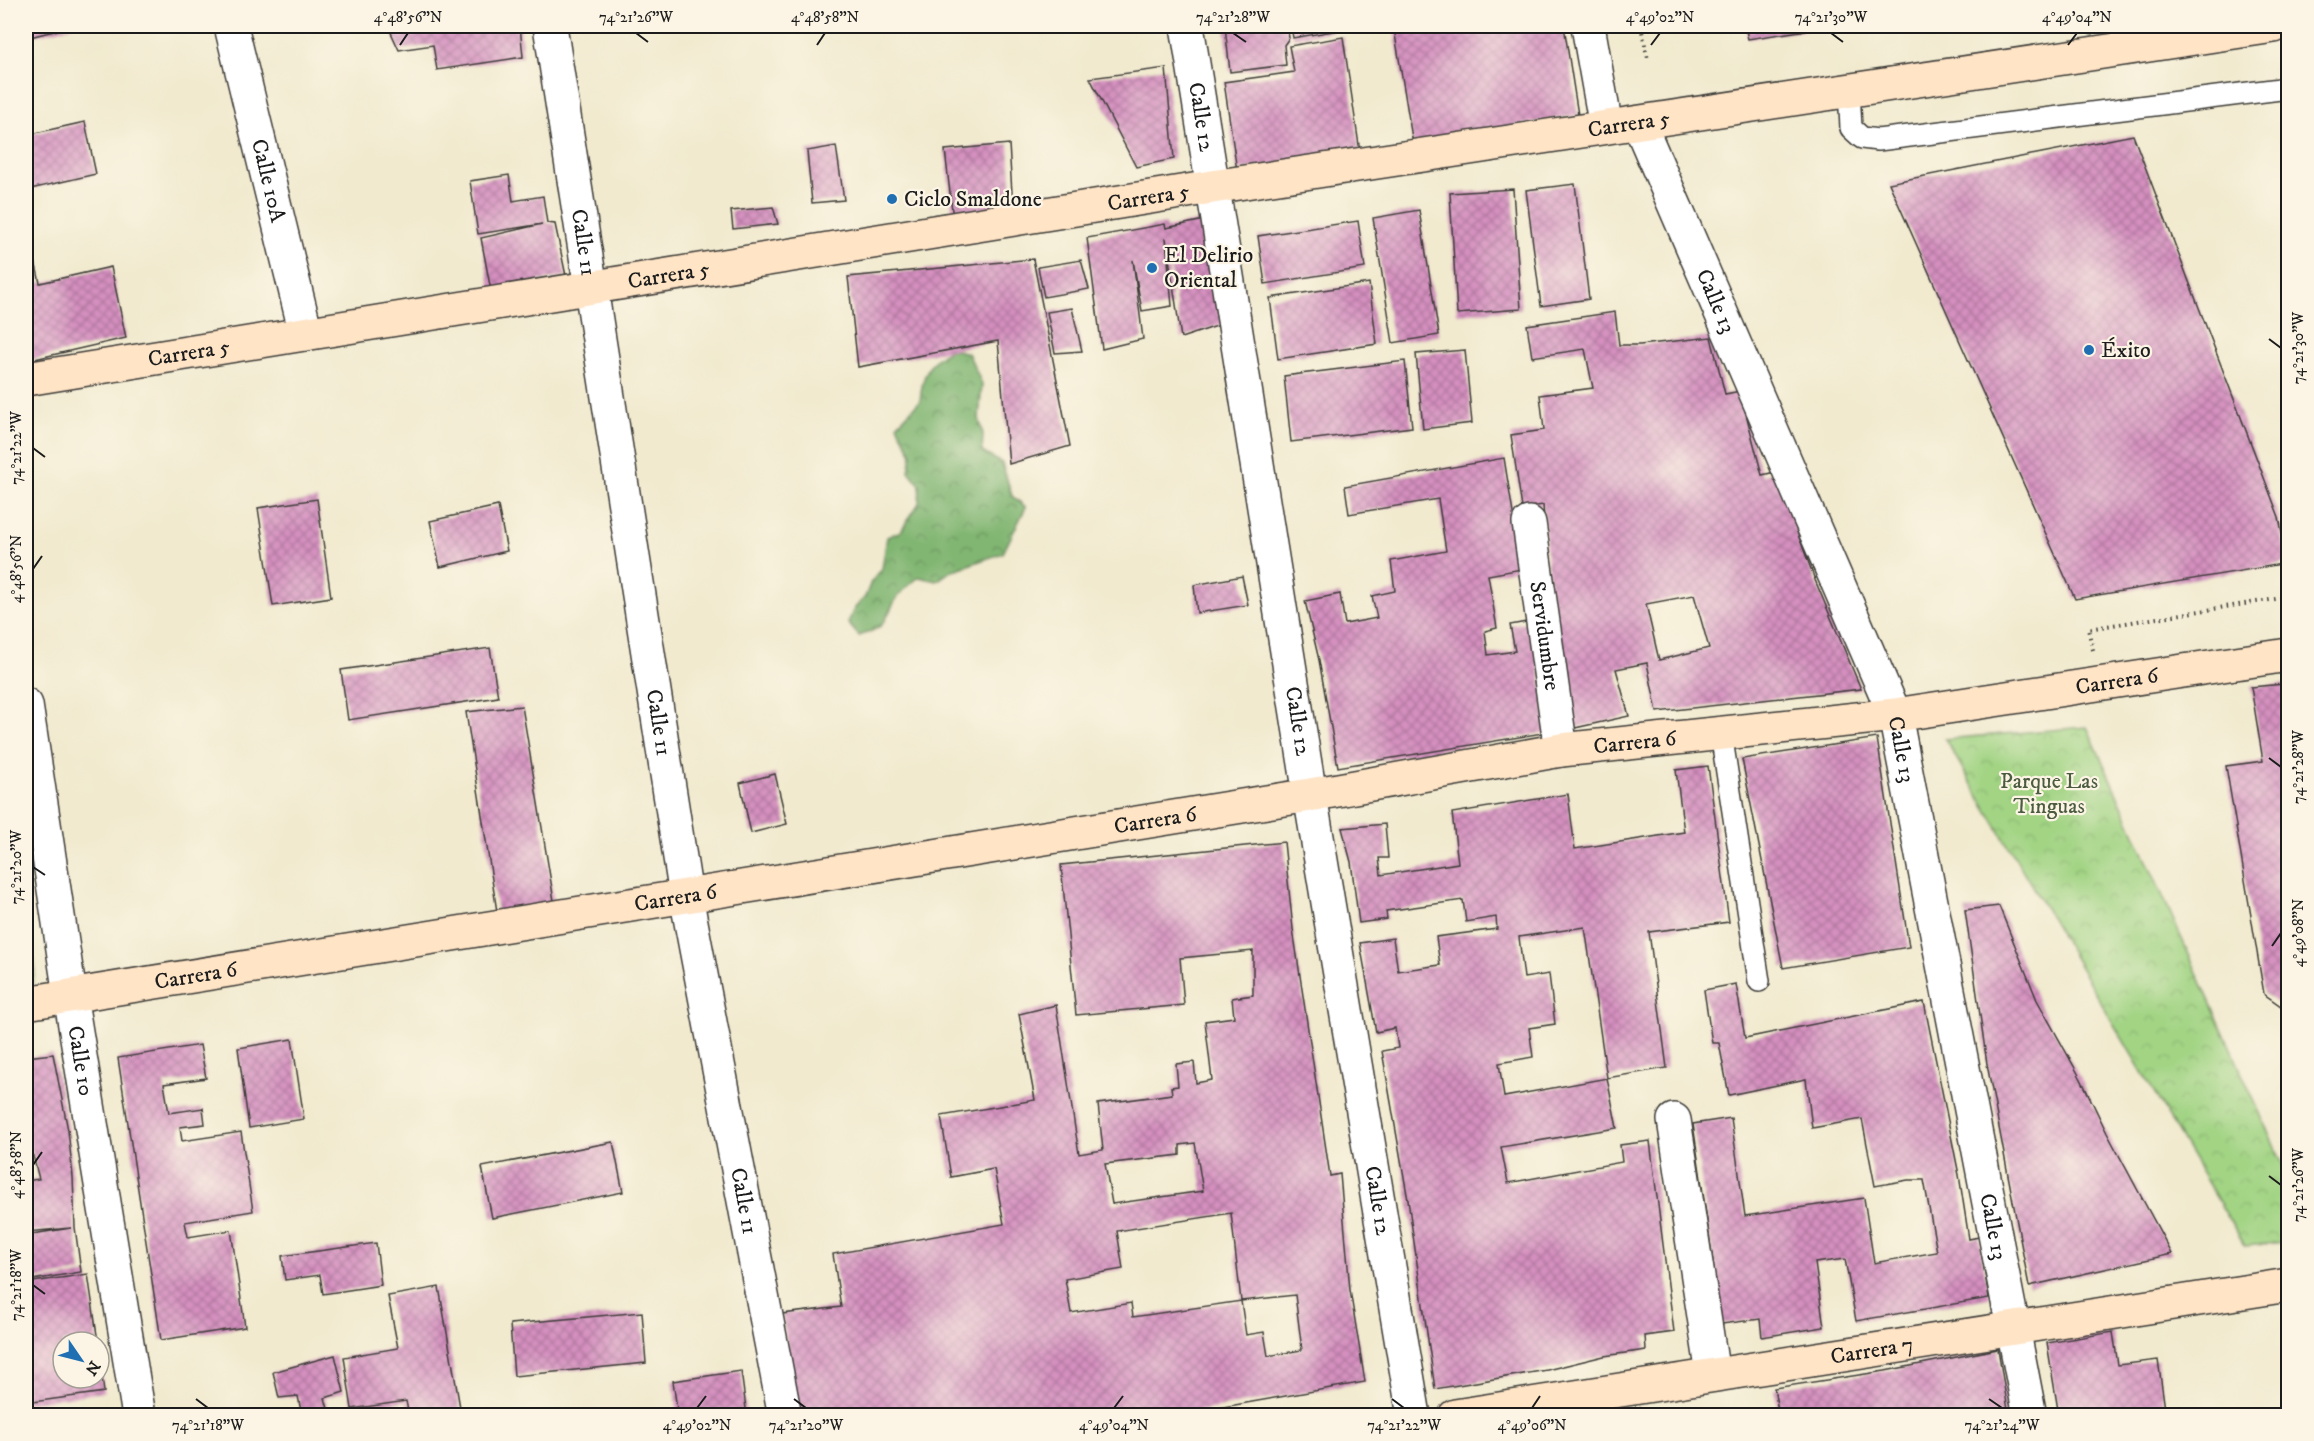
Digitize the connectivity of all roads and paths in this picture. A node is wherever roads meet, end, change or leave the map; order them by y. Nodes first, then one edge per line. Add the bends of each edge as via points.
1 (231, 26) edge
2 (550, 26) edge
3 (1187, 26) edge
4 (1588, 26) edge
5 (1641, 26) edge
6 (2274, 26) edge
7 (1648, 60) dead end
8 (2289, 88) edge
9 (1849, 90) junction
10 (1639, 123) junction
11 (1606, 128) junction
12 (1212, 188) junction
13 (592, 289) junction
14 (306, 334) junction
15 (26, 379) edge
16 (1528, 523) dead end
17 (2289, 597) edge
18 (2289, 655) edge
19 (2102, 684) junction
20 (26, 705) edge
21 (1895, 715) junction
22 (1720, 733) junction
23 (1561, 750) junction
24 (1310, 795) junction
25 (686, 896) junction
26 (1759, 981) dead end
27 (70, 995) junction
28 (26, 1003) edge
29 (1674, 1120) dead end
30 (2289, 1285) edge
31 (2014, 1327) junction
32 (1713, 1375) junction
33 (139, 1416) edge
34 (785, 1416) edge
35 (1414, 1416) edge
36 (1455, 1416) edge
37 (2030, 1416) edge

1 - 14 street, Calle 10A
2 - 13 street, Calle 11
3 - 12 street, Calle 12
4 - 11 street
5 - 7 path
6 - 9 street, Carrera 5
8 - 9 lane via 1878,140 1862,138 1851,128
9 - 10 street, Carrera 5
10 - 11 street, Carrera 5
10 - 21 street, Calle 13
11 - 12 street, Carrera 5
12 - 13 street, Carrera 5
12 - 24 street, Calle 12
13 - 14 street, Carrera 5
13 - 25 street, Calle 11
14 - 15 street, Carrera 5
16 - 23 street, Servidumbre
17 - 19 path via 2088,630
18 - 19 street, Carrera 6
19 - 21 street, Carrera 6
20 - 27 street, Calle 10
21 - 22 street, Carrera 6
21 - 31 street, Calle 13
22 - 23 street, Carrera 6
22 - 26 lane
23 - 24 street, Carrera 6
24 - 25 street, Carrera 6
24 - 35 street, Calle 12
25 - 27 street, Carrera 6
25 - 34 street, Calle 11
27 - 28 street, Carrera 6
27 - 33 street, Calle 10
29 - 32 street
30 - 31 street, Carrera 7
31 - 32 street, Carrera 7
31 - 37 street, Calle 13
32 - 36 street, Carrera 7

